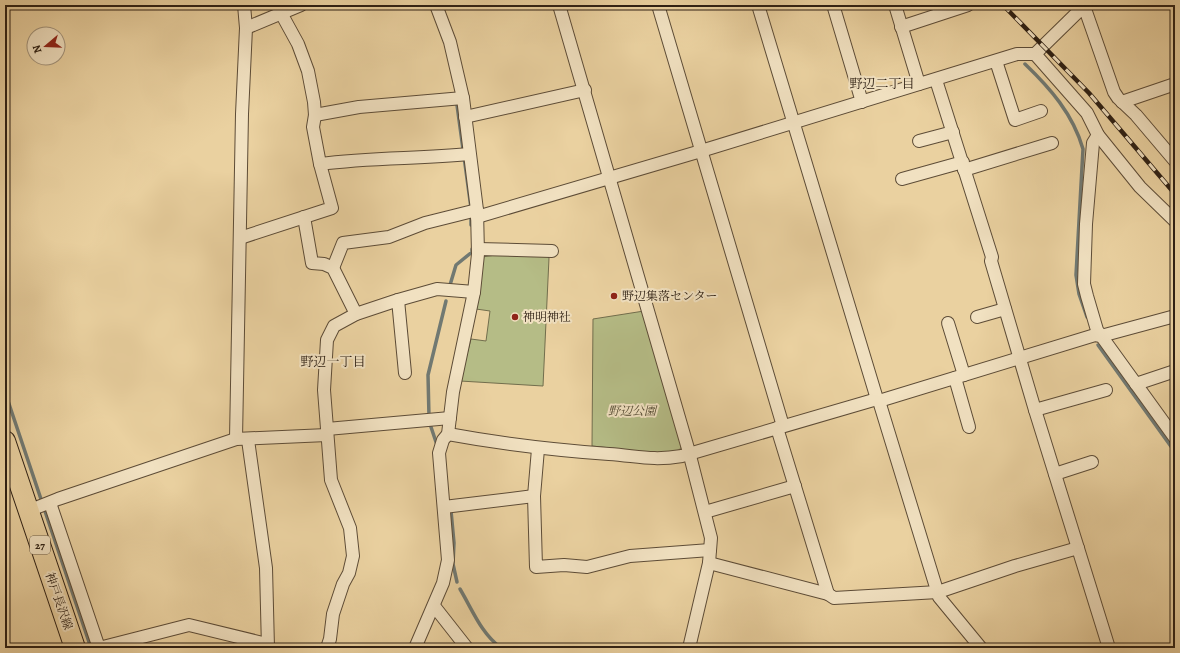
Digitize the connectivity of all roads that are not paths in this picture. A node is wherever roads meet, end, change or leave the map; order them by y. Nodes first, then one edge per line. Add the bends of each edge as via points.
1 (244, 5) edge
2 (301, 5) edge
3 (436, 5) edge
4 (559, 5) edge
5 (658, 5) edge
6 (758, 5) edge
7 (895, 5) edge
8 (968, 5) edge
9 (1084, 6) edge
10 (834, 8) dead end
11 (281, 13) junction
12 (902, 27) junction
13 (246, 28) junction
14 (1035, 54) junction
15 (996, 61) junction
16 (936, 80) junction
17 (919, 84) junction
18 (1175, 84) edge
19 (585, 90) junction
20 (463, 98) junction
21 (862, 102) junction
22 (1122, 102) junction
23 (1041, 112) dead end
24 (315, 115) junction
25 (465, 117) junction
26 (793, 123) junction
27 (953, 132) junction
28 (1098, 135) junction
29 (919, 141) dead end
30 (1052, 143) dead end
31 (701, 151) junction
32 (469, 154) junction
33 (1175, 161) edge
34 (320, 164) junction
35 (964, 166) junction
36 (610, 178) junction
37 (902, 179) dead end
38 (477, 214) junction
39 (304, 217) junction
40 (1175, 221) edge
41 (240, 238) junction
42 (478, 249) junction
43 (552, 251) dead end
44 (333, 268) junction
45 (474, 292) junction
46 (398, 300) junction
47 (1005, 309) junction
48 (356, 314) junction
49 (1175, 316) edge
50 (977, 317) dead end
51 (948, 323) dead end
52 (1101, 336) junction
53 (1019, 358) junction
54 (1175, 372) edge
55 (405, 373) dead end
56 (959, 376) junction
57 (1136, 384) junction
58 (1106, 390) dead end
59 (878, 400) junction
60 (1035, 410) junction
61 (450, 418) junction
62 (780, 427) junction
63 (969, 428) dead end
64 (327, 432) junction
65 (448, 434) junction
66 (1175, 438) edge
67 (242, 440) junction
68 (5, 441) edge
69 (538, 448) junction
70 (689, 452) junction
71 (1092, 462) dead end
72 (1055, 474) junction
73 (795, 486) junction
74 (534, 496) junction
75 (48, 504) junction
76 (444, 507) junction
77 (31, 510) junction
78 (705, 512) junction
79 (1078, 548) junction
80 (710, 550) junction
81 (709, 563) junction
82 (938, 592) junction
83 (828, 594) junction
84 (434, 606) junction
85 (267, 646) edge
86 (75, 648) edge
87 (327, 648) edge
88 (416, 648) edge
89 (467, 648) edge
90 (689, 648) edge
91 (981, 648) edge
92 (1109, 648) edge

1 - 13 street
2 - 11 street
3 - 20 street via 450,42
4 - 19 street
5 - 31 street
6 - 26 street
7 - 12 street
8 - 12 street
9 - 14 street
9 - 22 street via 1114,92
10 - 21 street
11 - 13 street
11 - 24 street via 298,44 308,71
12 - 17 street
13 - 41 street
14 - 15 street via 1017,54
14 - 28 street via 1087,112
15 - 16 street
15 - 23 street via 1015,120
16 - 17 street
16 - 27 street
17 - 21 street
18 - 22 street
19 - 25 street
19 - 36 street
20 - 24 street via 359,107
20 - 25 street
21 - 26 street
22 - 33 street
24 - 34 street via 313,127
25 - 32 street
26 - 31 street
26 - 59 street
27 - 29 street
27 - 35 street
28 - 40 street via 1140,187
28 - 52 street via 1093,143 1084,284
30 - 35 street
31 - 36 street
31 - 62 street
32 - 34 street
32 - 38 street
34 - 39 street via 332,208
35 - 37 street
35 - 47 street
36 - 38 street
36 - 70 street
38 - 42 street
38 - 44 street via 425,223 389,237 343,243
39 - 41 street
39 - 44 street via 312,263
41 - 67 street
42 - 43 street
42 - 45 street
44 - 48 street
45 - 46 street via 437,289
45 - 61 street
46 - 48 street
46 - 55 street
47 - 50 street
47 - 53 street
48 - 64 street via 334,326 326,340 324,390
49 - 52 street
51 - 56 street
52 - 53 street via 1095,334
52 - 57 street
53 - 56 street
53 - 60 street
54 - 57 street
56 - 59 street
56 - 63 street
57 - 66 street
58 - 60 street
59 - 62 street
59 - 82 street
60 - 72 street
61 - 64 street
61 - 65 street
62 - 70 street
62 - 73 street
64 - 67 street
64 - 87 street via 331,480 350,528 353,556 333,614
65 - 69 street
65 - 76 street via 439,453
67 - 75 street
67 - 85 street via 266,568
68 - 77 main road, 神戸長沢線 / 27
69 - 70 street via 645,459 664,459
69 - 74 street
70 - 78 street
71 - 72 street
72 - 79 street
73 - 78 street
73 - 83 street
74 - 76 street
74 - 80 street via 536,567 587,567 630,556
75 - 77 street
75 - 85 street via 99,648 189,626
76 - 84 street via 448,560
77 - 86 main road, 神戸長沢線 / 27
78 - 80 street via 711,538
79 - 82 street via 1014,566
79 - 92 street
80 - 81 street
81 - 83 street
81 - 90 street
82 - 83 street via 834,598
82 - 91 street
84 - 88 street
84 - 89 street

